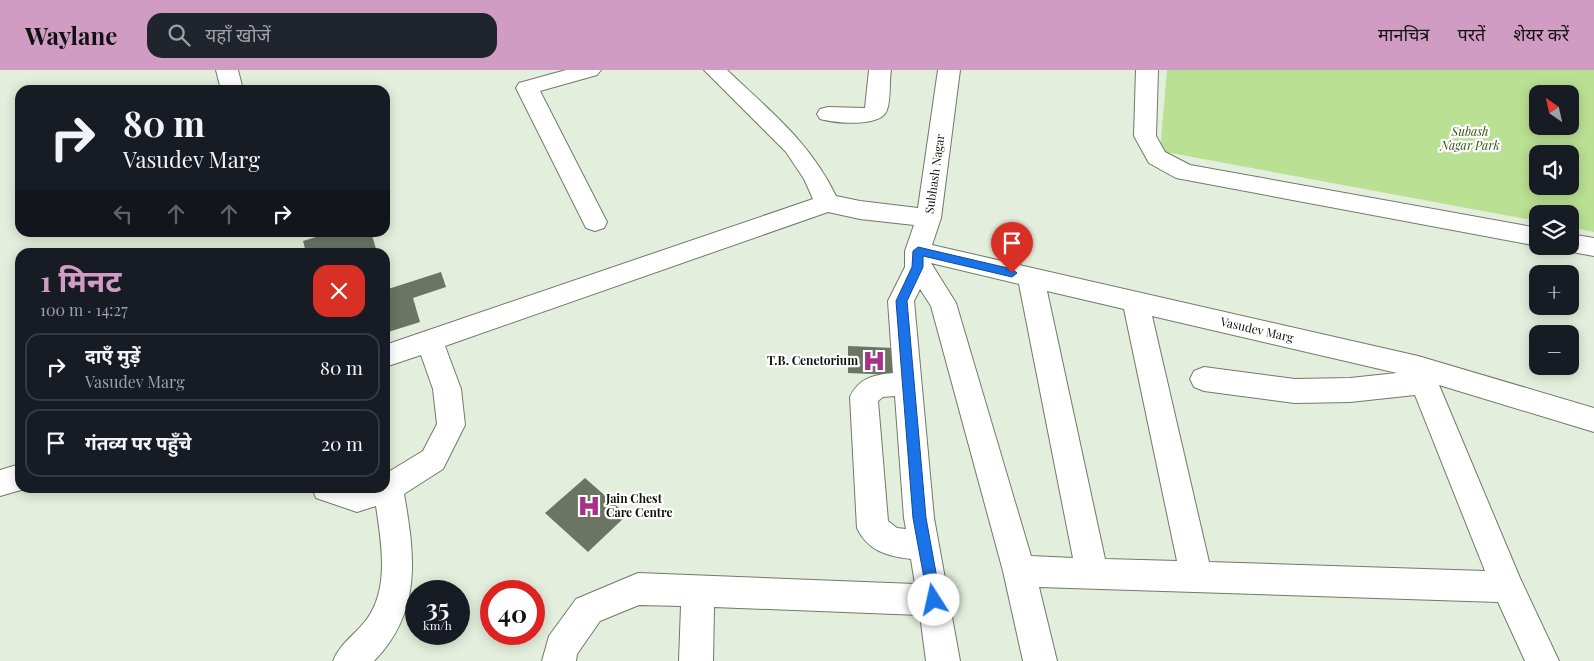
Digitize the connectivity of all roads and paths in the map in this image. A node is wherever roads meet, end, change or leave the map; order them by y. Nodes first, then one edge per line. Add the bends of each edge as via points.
1 (227, 70) edge
2 (590, 70) edge
3 (715, 70) edge
4 (880, 70) edge
5 (949, 70) edge
6 (1147, 70) edge
7 (231, 85) edge
8 (828, 114) dead end
9 (827, 203) junction
10 (929, 218) junction
11 (594, 222) dead end
12 (1529, 235) edge
13 (1579, 244) edge
14 (1594, 247) edge
15 (918, 259) junction
16 (1031, 278) junction
17 (1136, 303) junction
18 (429, 340) junction
19 (390, 354) edge
20 (1421, 374) junction
21 (1204, 379) dead end
22 (908, 384) junction
23 (1594, 420) edge
24 (15, 478) edge
25 (0, 483) edge
26 (390, 487) edge
27 (342, 493) edge
28 (372, 493) edge
29 (389, 493) edge
30 (924, 546) junction
31 (1020, 571) junction
32 (1092, 573) junction
33 (1196, 576) junction
34 (1508, 587) junction
35 (698, 592) junction
36 (934, 600) junction
37 (350, 661) edge
38 (560, 661) edge
39 (696, 661) edge
40 (943, 661) edge
41 (1040, 661) edge
42 (1542, 661) edge

1 - 7 street
2 - 11 street via 527,88
3 - 9 street via 794,147 815,177
4 - 8 street via 876,110 871,115
5 - 10 street, Subhash Nagar
6 - 12 street via 1145,136 1157,157 1184,172
9 - 10 street
9 - 18 street
10 - 15 street, Subhash Nagar
13 - 14 street
15 - 16 street, Vasudev Marg
15 - 22 street, Subhash Nagar via 901,301
15 - 31 street via 943,303
16 - 17 street, Vasudev Marg
16 - 32 street
17 - 20 street, Vasudev Marg
17 - 33 street
18 - 19 street
18 - 26 street via 447,389 451,425 433,460
20 - 21 street via 1350,390 1295,391
20 - 23 street, Vasudev Marg
20 - 34 street
22 - 30 street, Subhash Nagar
22 - 30 street via 876,386 864,397 873,528 890,542
24 - 25 street
27 - 28 street via 357,498
29 - 37 street via 399,553 394,597 380,628
30 - 36 street, Subhash Nagar
31 - 32 street
31 - 41 street
32 - 33 street
33 - 34 street
34 - 42 street
35 - 36 street
35 - 38 street via 638,589 588,610 561,648
35 - 39 street
36 - 40 street, Subhash Nagar

